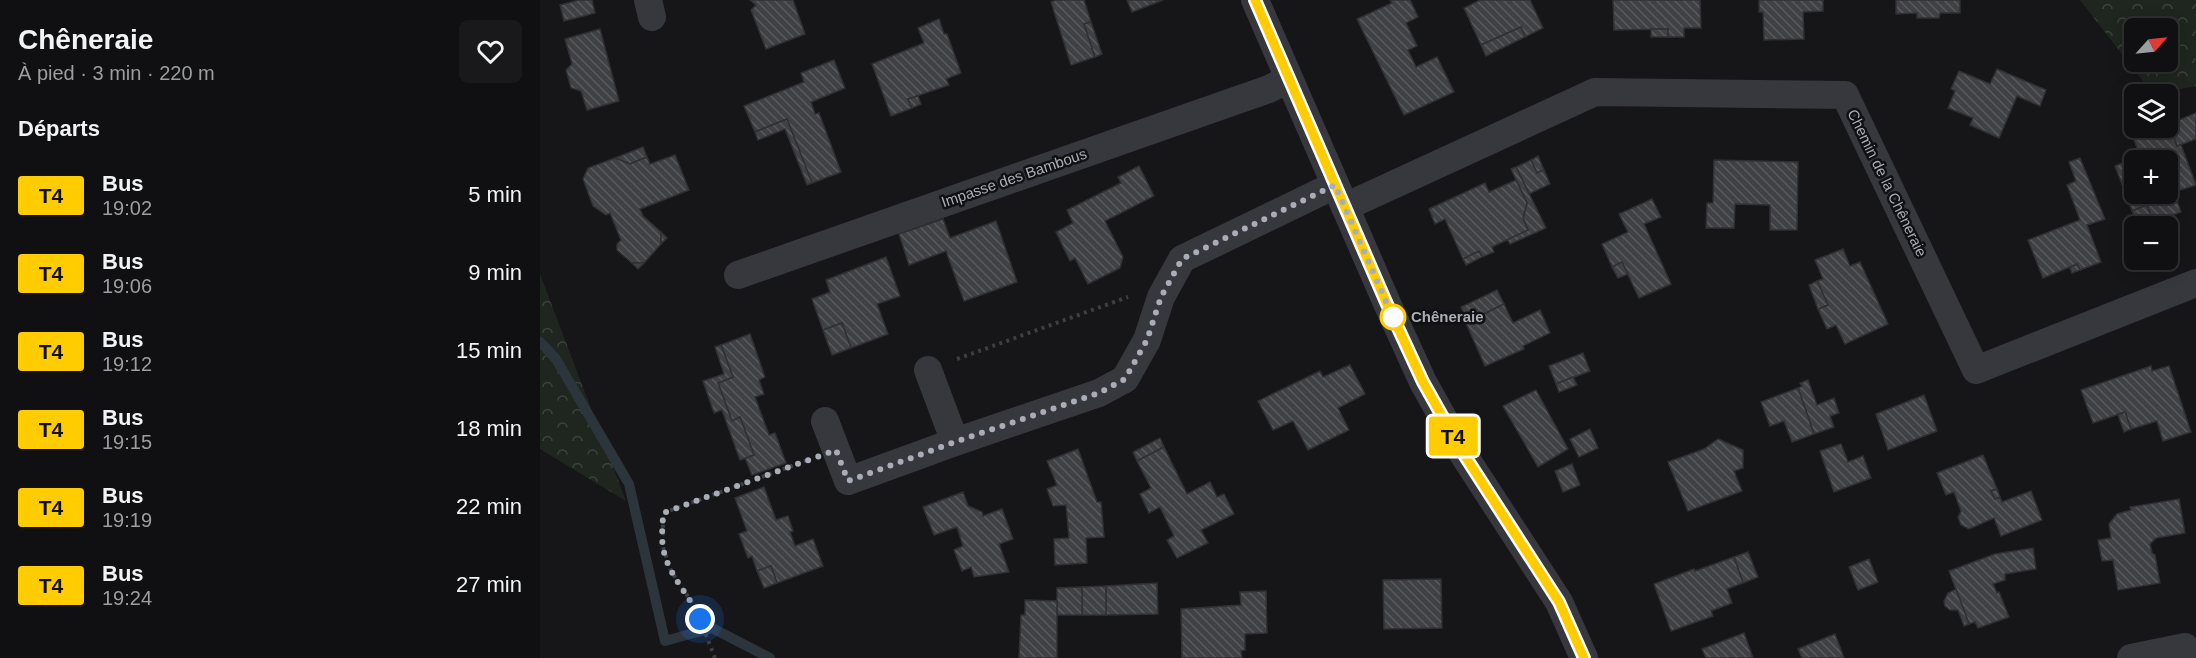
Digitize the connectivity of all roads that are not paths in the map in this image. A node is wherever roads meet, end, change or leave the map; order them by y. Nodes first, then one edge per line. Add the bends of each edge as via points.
1 (1255, 0) edge
2 (1289, 79) junction
3 (1340, 196) junction
4 (738, 275) dead end
5 (2196, 283) edge
6 (928, 370) road end
7 (825, 420) dead end
8 (955, 442) junction
9 (1584, 658) edge
10 (2131, 658) edge
11 (2187, 658) edge

1 - 2 street
2 - 3 street
2 - 4 street, Impasse des Bambous
3 - 5 street, Chemin de la Chêneraie via 1595,92 1845,95 1976,370
3 - 8 street via 1182,259 1161,297 1147,340 1125,379 1099,393
3 - 9 street via 1423,382 1463,453 1559,602
6 - 8 street
7 - 8 street via 848,481
10 - 11 street via 2185,647

